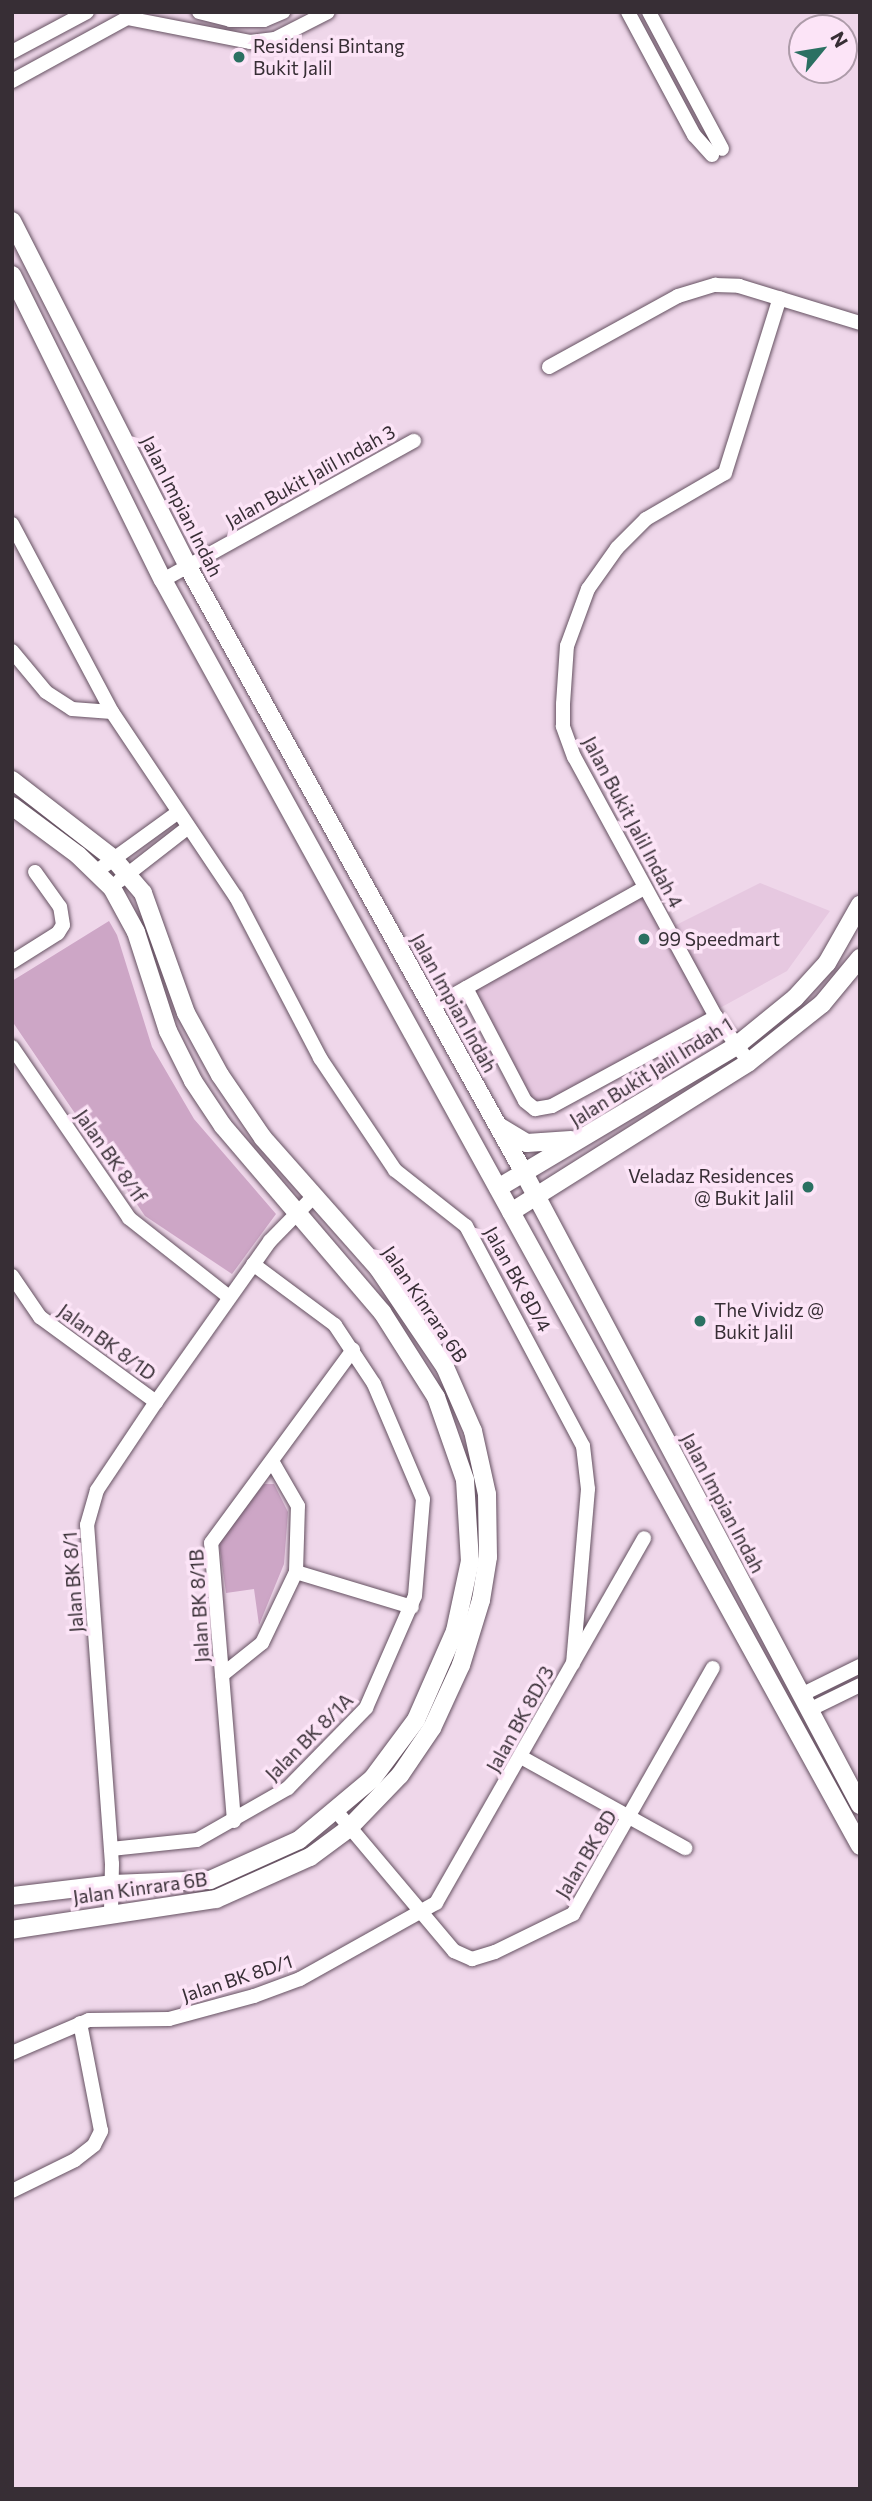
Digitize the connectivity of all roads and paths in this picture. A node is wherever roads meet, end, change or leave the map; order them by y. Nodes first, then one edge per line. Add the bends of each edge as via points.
1 (87, 12) edge
2 (199, 12) edge
3 (284, 12) edge
4 (328, 12) edge
5 (628, 12) edge
6 (649, 12) edge
7 (12, 52) edge
8 (12, 81) edge
9 (709, 120) junction
10 (692, 130) junction
11 (12, 221) edge
12 (12, 275) edge
13 (780, 298) junction
14 (860, 323) edge
15 (549, 367) dead end
16 (414, 441) dead end
17 (12, 524) edge
18 (187, 565) junction
19 (163, 580) junction
20 (12, 651) edge
21 (112, 712) junction
22 (12, 780) edge
23 (12, 806) edge
24 (177, 813) junction
25 (187, 828) junction
26 (113, 858) junction
27 (97, 871) junction
28 (35, 872) dead end
29 (128, 874) junction
30 (112, 888) junction
31 (644, 888) junction
32 (860, 905) edge
33 (860, 958) edge
34 (12, 962) edge
35 (466, 988) junction
36 (432, 1007) junction
37 (716, 1017) junction
38 (736, 1046) junction
39 (12, 1047) edge
40 (748, 1062) junction
41 (497, 1125) junction
42 (586, 1137) junction
43 (524, 1174) junction
44 (498, 1188) junction
45 (314, 1196) junction
46 (536, 1197) junction
47 (511, 1212) junction
48 (298, 1213) junction
49 (253, 1264) junction
50 (12, 1276) edge
51 (229, 1297) junction
52 (353, 1350) junction
53 (156, 1402) junction
54 (272, 1461) junction
55 (644, 1538) dead end
56 (296, 1572) junction
57 (412, 1607) junction
58 (573, 1663) junction
59 (860, 1666) edge
60 (713, 1668) dead end
61 (222, 1675) junction
62 (860, 1685) edge
63 (805, 1703) junction
64 (521, 1757) junction
65 (860, 1805) edge
66 (337, 1812) junction
67 (631, 1817) junction
68 (234, 1821) junction
69 (348, 1829) junction
70 (860, 1846) edge
71 (685, 1848) dead end
72 (111, 1849) junction
73 (113, 1884) junction
74 (12, 1896) edge
75 (111, 1912) junction
76 (422, 1912) junction
77 (12, 1930) edge
78 (80, 2023) junction
79 (12, 2053) edge
80 (12, 2191) edge

1 - 7 street
2 - 3 street via 230,20 264,20
4 - 8 street via 275,39 250,42 127,18
5 - 10 street
6 - 9 street
9 - 10 street
9 - 10 street via 717,152
11 - 18 street, Jalan Impian Indah
12 - 19 street
13 - 14 street
13 - 15 street via 739,286 695,289
13 - 31 street, Jalan Bukit Jalil Indah 4 via 725,473 646,519 617,548 588,589 567,646 563,726 574,757
16 - 18 street, Jalan Bukit Jalil Indah 3
17 - 21 street, Jalan BK 8D/4
18 - 19 street, Jalan Bukit Jalil Indah 3
18 - 36 street, Jalan Impian Indah
19 - 44 street
20 - 21 street via 46,692 72,709
21 - 24 street, Jalan BK 8D/4
22 - 26 street, Jalan Kinrara 6B
23 - 27 street, Jalan Kinrara 6B
24 - 25 street, Jalan BK 8D/4
24 - 26 street
25 - 29 street
25 - 58 street, Jalan BK 8D/4 via 236,897 320,1058 395,1170 467,1226 583,1446 588,1489
26 - 27 street
26 - 29 street, Jalan Kinrara 6B
27 - 30 street, Jalan Kinrara 6B
28 - 34 street via 60,907 63,925 58,933
29 - 30 street
29 - 45 street, Jalan Kinrara 6B via 143,893 186,1013 220,1075 263,1138
30 - 48 street, Jalan Kinrara 6B via 136,932 167,1031 194,1081 223,1126
31 - 35 street
31 - 37 street, Jalan Bukit Jalil Indah 4
32 - 38 street, Jalan Bukit Jalil Indah 1 via 827,963 795,998
33 - 40 street via 822,1004
35 - 36 street
35 - 37 street via 525,1101 535,1109 552,1106
36 - 41 street, Jalan Impian Indah
37 - 38 street, Jalan Bukit Jalil Indah 4
38 - 40 street, Jalan Bukit Jalil Indah 4
38 - 42 street, Jalan Bukit Jalil Indah 1
39 - 51 street, Jalan BK 8/1f via 129,1218
40 - 46 street
41 - 42 street via 516,1138 541,1145
41 - 43 street, Jalan Impian Indah
42 - 43 street, Jalan Bukit Jalil Indah 1
43 - 44 street, Jalan Bukit Jalil Indah 1
43 - 46 street, Jalan Impian Indah
44 - 47 street
45 - 48 street, Jalan BK 8/1
45 - 69 street, Jalan Kinrara 6B via 378,1268 445,1367 473,1431 488,1494 488,1558 481,1601 461,1665 416,1754
46 - 47 street
46 - 63 street, Jalan Impian Indah
47 - 70 street
48 - 49 street, Jalan BK 8/1
48 - 66 street, Jalan Kinrara 6B via 382,1312 436,1397 465,1480 470,1561 455,1632 400,1746
49 - 51 street, Jalan BK 8/1
49 - 52 street, Jalan BK 8/1A via 335,1325
50 - 53 street, Jalan BK 8/1D via 40,1317
51 - 53 street, Jalan BK 8/1
52 - 54 street, Jalan BK 8/1B
52 - 57 street, Jalan BK 8/1A via 423,1499
53 - 72 street, Jalan BK 8/1 via 97,1490 87,1525
54 - 56 street via 298,1506
54 - 61 street, Jalan BK 8/1B via 211,1543
55 - 58 street, Jalan BK 8D/3
56 - 57 street
56 - 61 street via 262,1643
57 - 68 street, Jalan BK 8/1A via 366,1708 288,1788
58 - 64 street, Jalan BK 8D/3
59 - 63 street
60 - 67 street, Jalan BK 8D
61 - 68 street, Jalan BK 8/1B
62 - 63 street
63 - 65 street, Jalan Impian Indah
64 - 67 street
64 - 76 street, Jalan BK 8D/3 via 458,1870 436,1903
66 - 69 street
66 - 73 street, Jalan Kinrara 6B via 255,1864 210,1880
67 - 71 street
67 - 76 street, Jalan BK 8D via 573,1914 495,1952 472,1959 454,1951
68 - 72 street, Jalan BK 8/1A via 197,1840
69 - 75 street, Jalan Kinrara 6B via 310,1857 216,1899
69 - 76 street, Jalan BK 8D
72 - 73 street, Jalan BK 8/1
73 - 74 street, Jalan Kinrara 6B
73 - 75 street, Jalan BK 8/1
75 - 77 street, Jalan Kinrara 6B
76 - 78 street, Jalan BK 8D/1 via 300,1979 254,1996 194,2015 120,2016
78 - 79 street, Jalan BK 8D/1
78 - 80 street via 101,2131 94,2145 75,2160

